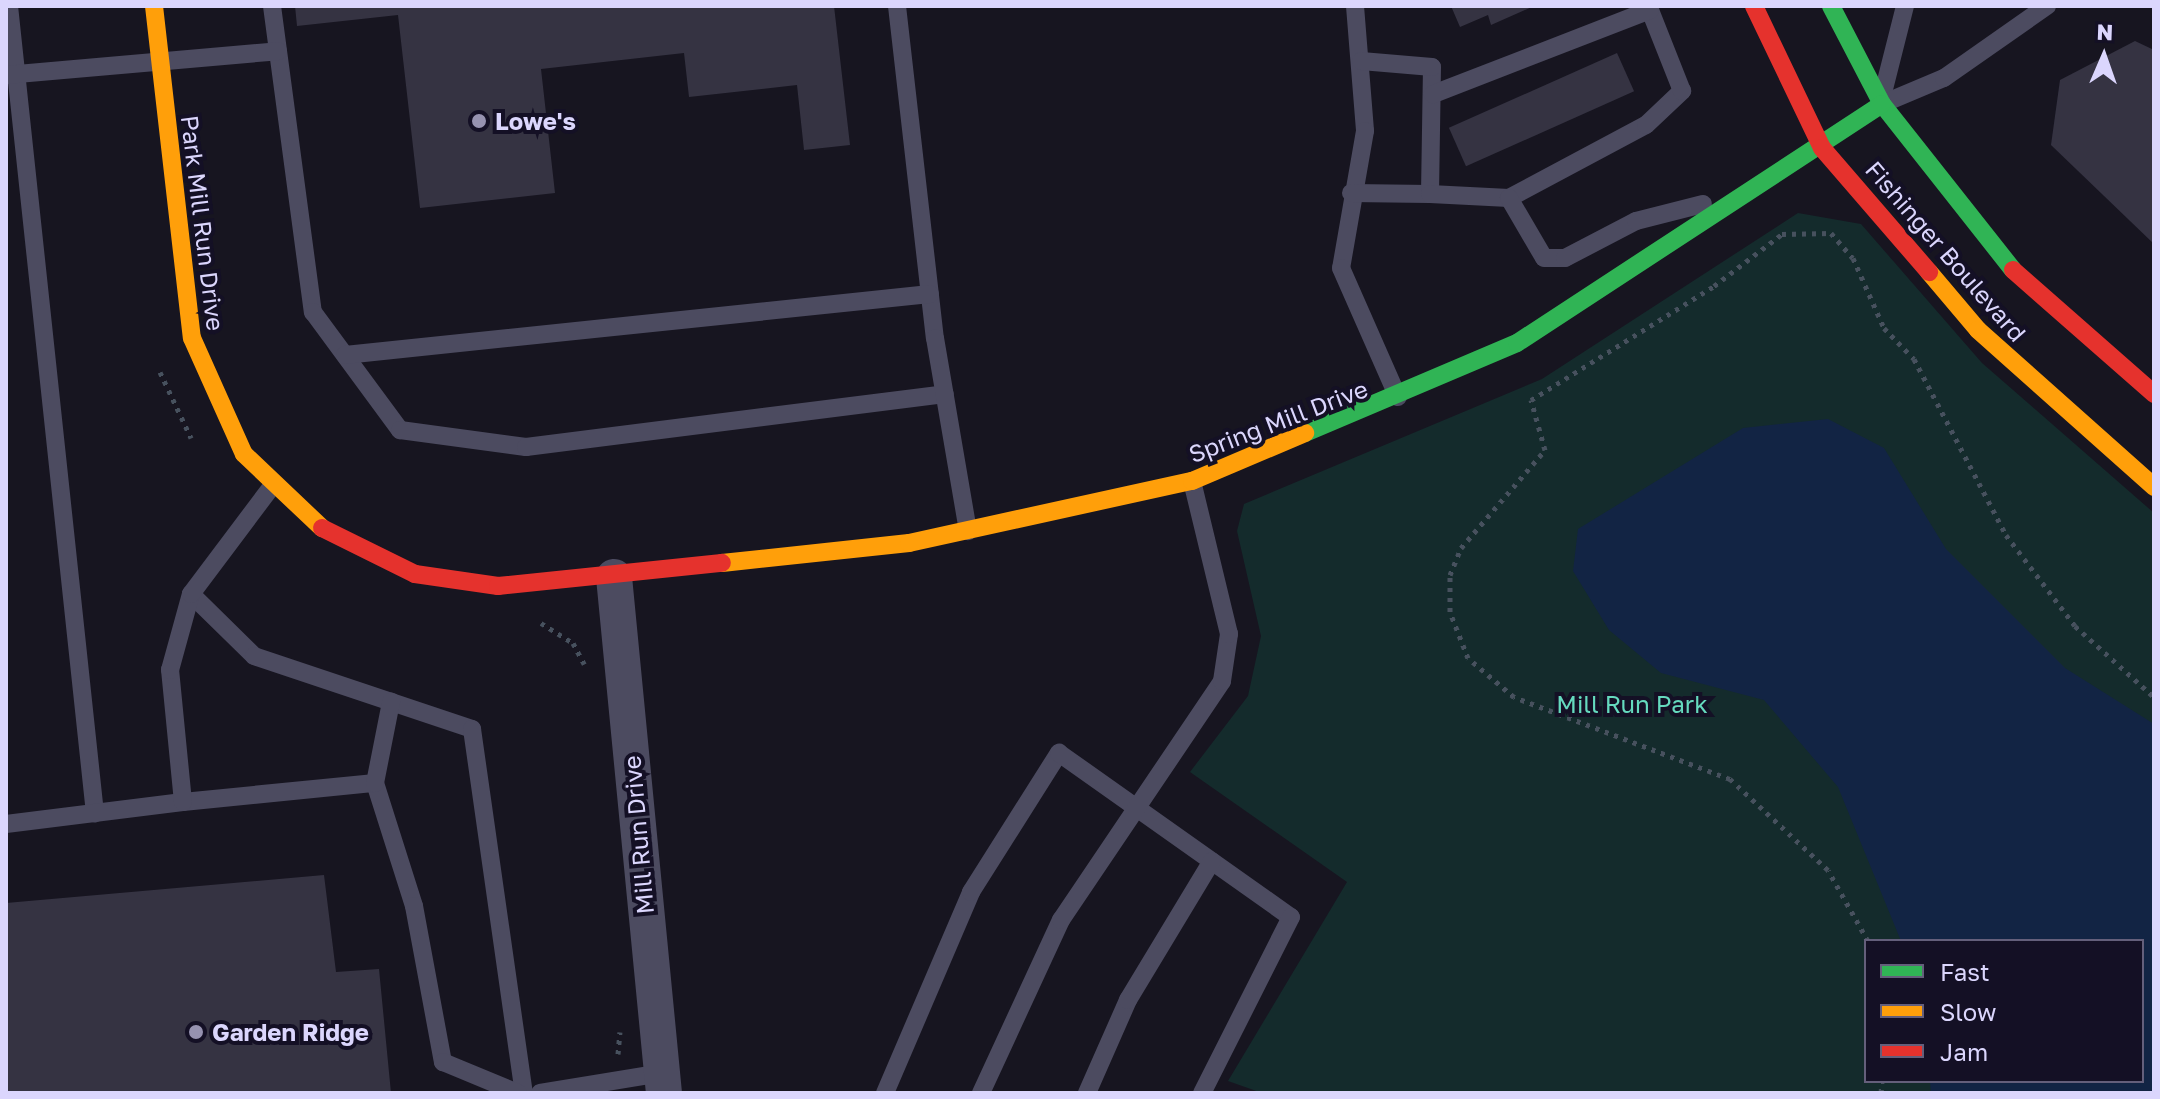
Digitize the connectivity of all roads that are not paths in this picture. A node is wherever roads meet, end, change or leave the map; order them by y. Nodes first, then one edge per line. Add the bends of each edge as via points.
1 (9, 6) edge
2 (154, 6) edge
3 (272, 6) edge
4 (897, 6) edge
5 (1355, 6) edge
6 (1754, 6) edge
7 (1831, 6) edge
8 (1905, 6) edge
9 (2047, 6) edge
10 (278, 51) junction
11 (1361, 61) junction
12 (160, 64) junction
13 (10, 75) edge
14 (1433, 94) junction
15 (1882, 104) junction
16 (1822, 148) junction
17 (1351, 193) junction
18 (1430, 194) junction
19 (1745, 194) junction
20 (1509, 198) junction
21 (930, 294) junction
22 (345, 355) junction
23 (945, 394) junction
24 (2154, 394) edge
25 (1399, 399) junction
26 (1192, 481) junction
27 (272, 486) junction
28 (2154, 487) edge
29 (968, 531) junction
30 (614, 577) junction
31 (191, 594) junction
32 (391, 702) junction
33 (375, 783) junction
34 (183, 802) junction
35 (1133, 806) junction
36 (95, 813) junction
37 (6, 824) edge
38 (1212, 861) junction
39 (663, 1083) edge
40 (521, 1093) edge
41 (540, 1093) edge
42 (885, 1093) edge
43 (981, 1093) edge
44 (1087, 1093) edge
45 (1202, 1093) edge

1 - 13 lane
2 - 12 street, Park Mill Run Drive
3 - 10 lane
4 - 21 lane
5 - 11 lane
6 - 16 street, Fishinger Boulevard
7 - 15 street, Fishinger Boulevard
8 - 15 lane
9 - 15 lane via 1944,78
10 - 12 lane
10 - 22 lane via 313,312
11 - 14 lane via 1432,67
11 - 17 lane via 1365,131
12 - 13 lane
12 - 27 street, Park Mill Run Drive via 192,338 223,418
13 - 36 lane
14 - 18 lane
14 - 20 lane via 1650,10 1682,91 1646,125
15 - 16 street, Spring Mill Drive
15 - 24 street, Fishinger Boulevard via 2022,282
16 - 19 street, Spring Mill Drive
16 - 28 street, Fishinger Boulevard via 1978,330
17 - 18 lane
17 - 25 lane via 1341,268
18 - 20 lane
19 - 20 lane via 1636,221 1565,258 1544,258
19 - 25 street, Spring Mill Drive via 1529,336
21 - 22 lane
21 - 23 lane
22 - 23 lane via 400,430 526,447
23 - 29 lane
25 - 26 street, Spring Mill Drive
26 - 29 street, Spring Mill Drive
26 - 35 lane via 1229,634 1222,681 1203,718
27 - 30 street, Park Mill Run Drive via 333,538 415,574 498,586
27 - 31 lane
29 - 30 street, Spring Mill Drive
30 - 39 street, Mill Run Drive
31 - 32 lane via 254,656
31 - 34 lane via 170,670
32 - 33 lane
32 - 40 lane via 472,729
33 - 34 lane
33 - 40 lane via 414,906 443,1062
34 - 36 lane
35 - 38 lane
35 - 42 lane via 1059,753 971,892
35 - 43 lane via 1061,920
36 - 37 lane
38 - 44 lane via 1128,1000
38 - 45 lane via 1291,917
39 - 41 lane

